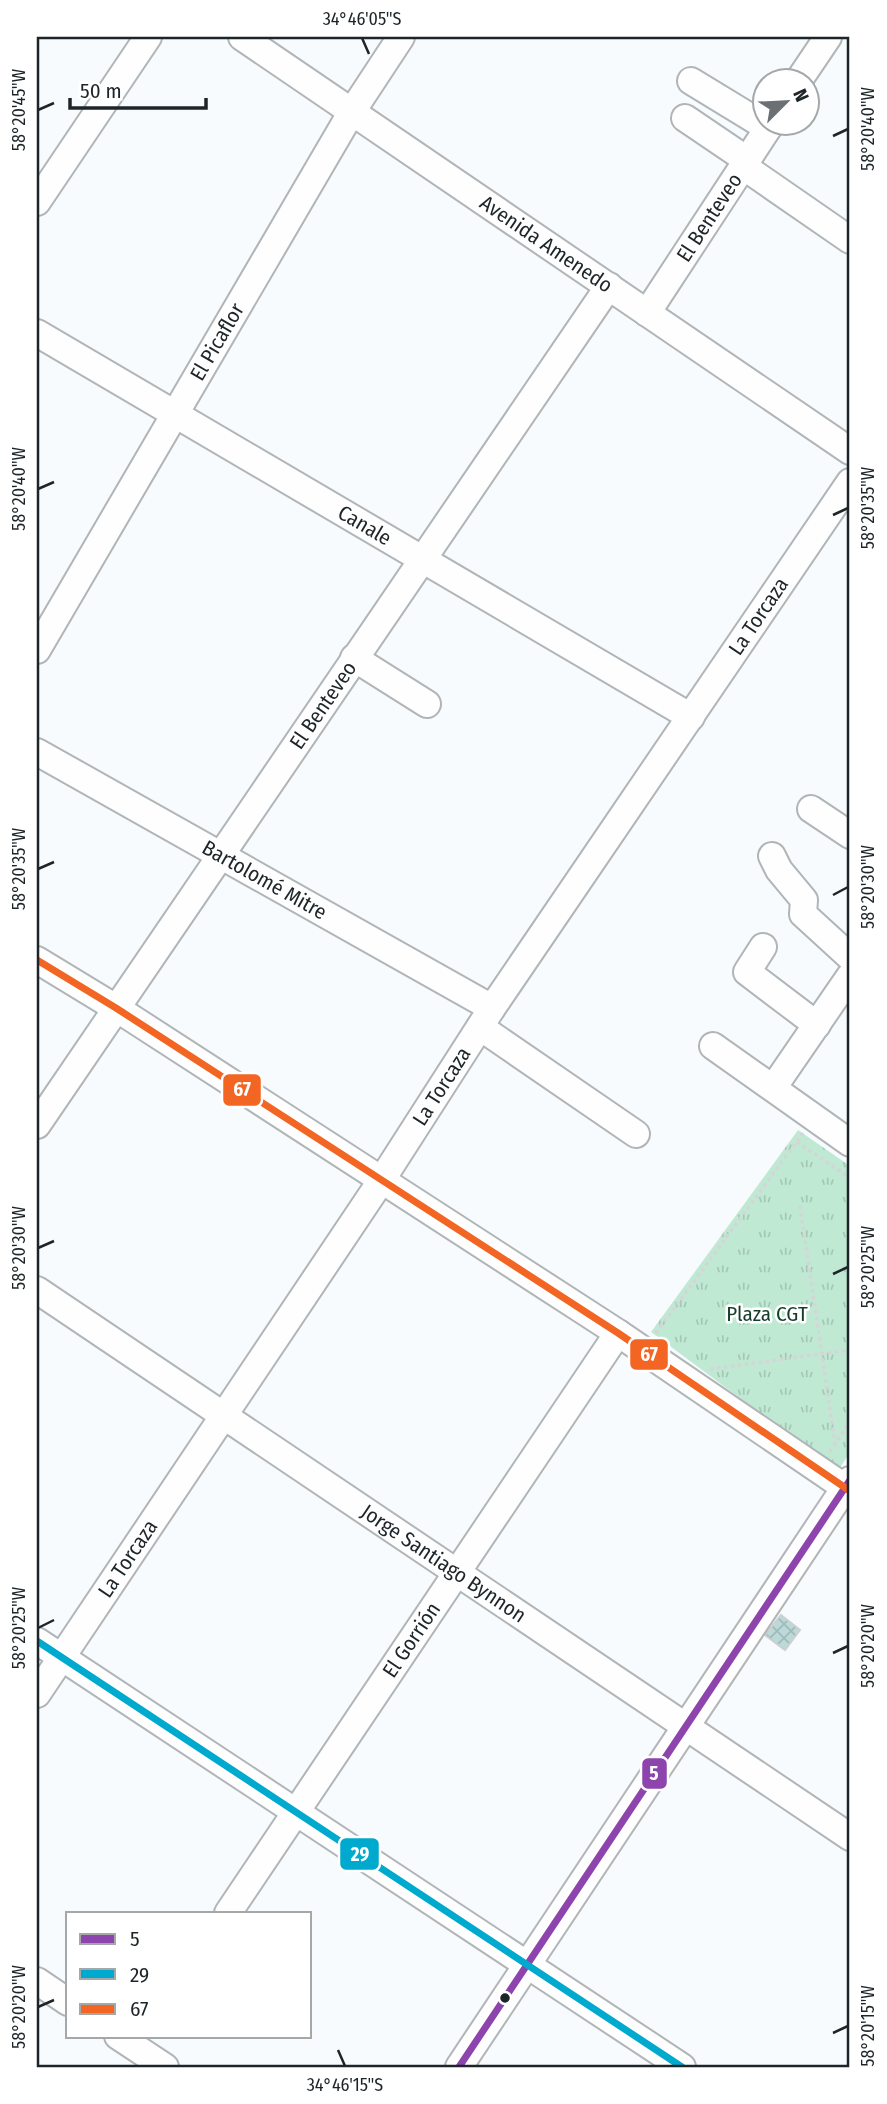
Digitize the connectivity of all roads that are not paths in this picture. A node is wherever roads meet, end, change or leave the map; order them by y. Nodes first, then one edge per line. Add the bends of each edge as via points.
1 (148, 37) edge
2 (242, 37) edge
3 (401, 37) edge
4 (830, 37) edge
5 (850, 48) edge
6 (809, 66) edge
7 (691, 81) dead end
8 (351, 113) junction
9 (750, 114) edge
10 (685, 118) dead end
11 (763, 136) edge
12 (745, 163) junction
13 (37, 202) edge
14 (850, 240) edge
15 (609, 286) junction
16 (647, 313) junction
17 (37, 333) edge
18 (173, 413) junction
19 (850, 451) edge
20 (850, 482) edge
21 (422, 556) junction
22 (37, 650) edge
23 (354, 658) junction
24 (427, 704) dead end
25 (691, 717) junction
26 (37, 752) edge
27 (811, 808) dead end
28 (850, 835) edge
29 (221, 856) junction
30 (772, 856) dead end
31 (763, 947) dead end
32 (850, 957) edge
33 (37, 960) edge
34 (850, 976) edge
35 (116, 1008) junction
36 (486, 1018) junction
37 (817, 1025) junction
38 (713, 1046) dead end
39 (773, 1088) junction
40 (37, 1125) edge
41 (636, 1134) dead end
42 (850, 1143) edge
43 (381, 1181) junction
44 (37, 1290) edge
45 (618, 1334) junction
46 (222, 1414) junction
47 (849, 1486) edge
48 (458, 1573) junction
49 (37, 1641) edge
50 (62, 1657) junction
51 (37, 1694) edge
52 (686, 1725) junction
53 (297, 1811) junction
54 (850, 1837) edge
55 (229, 1912) edge
56 (527, 1963) junction
57 (37, 1981) edge
58 (66, 2001) edge
59 (132, 2047) edge
60 (165, 2067) edge
61 (458, 2067) edge
62 (682, 2067) edge

1 - 13 street
2 - 8 street, Avenida Amenedo
3 - 8 street, El Picaflor
4 - 5 street
4 - 6 street
7 - 9 street
8 - 15 street, Avenida Amenedo
8 - 18 street, El Picaflor
10 - 12 street
11 - 12 street, El Benteveo
12 - 14 street
12 - 16 street, El Benteveo
15 - 16 street, Avenida Amenedo
15 - 21 street, El Benteveo
16 - 19 street, Avenida Amenedo
17 - 18 street, Canale
18 - 21 street, Canale
18 - 22 street, El Picaflor
20 - 25 street, La Torcaza
21 - 23 street, El Benteveo
21 - 25 street, Canale
23 - 24 street
23 - 29 street, El Benteveo
25 - 36 street, La Torcaza
26 - 29 street, Bartolomé Mitre
27 - 28 street
29 - 35 street, El Benteveo
29 - 36 street, Bartolomé Mitre
30 - 32 street via 804,901 803,914
31 - 37 street via 747,972
33 - 35 street
34 - 37 street
35 - 40 street, El Benteveo
35 - 43 street
36 - 41 street, Bartolomé Mitre
36 - 43 street, La Torcaza
37 - 39 street
38 - 39 street
39 - 42 street
43 - 45 street
43 - 46 street, La Torcaza
44 - 46 street, Jorge Santiago Bynnon
45 - 47 street
45 - 48 street, El Gorrión
46 - 48 street, Jorge Santiago Bynnon
46 - 50 street, La Torcaza
47 - 52 street
48 - 52 street, Jorge Santiago Bynnon
48 - 53 street, El Gorrión
49 - 50 street
50 - 51 street, La Torcaza
50 - 53 street
52 - 54 street, Jorge Santiago Bynnon
52 - 56 street
53 - 55 street, El Gorrión
53 - 56 street
56 - 61 street
56 - 62 street
57 - 58 street
59 - 60 street

